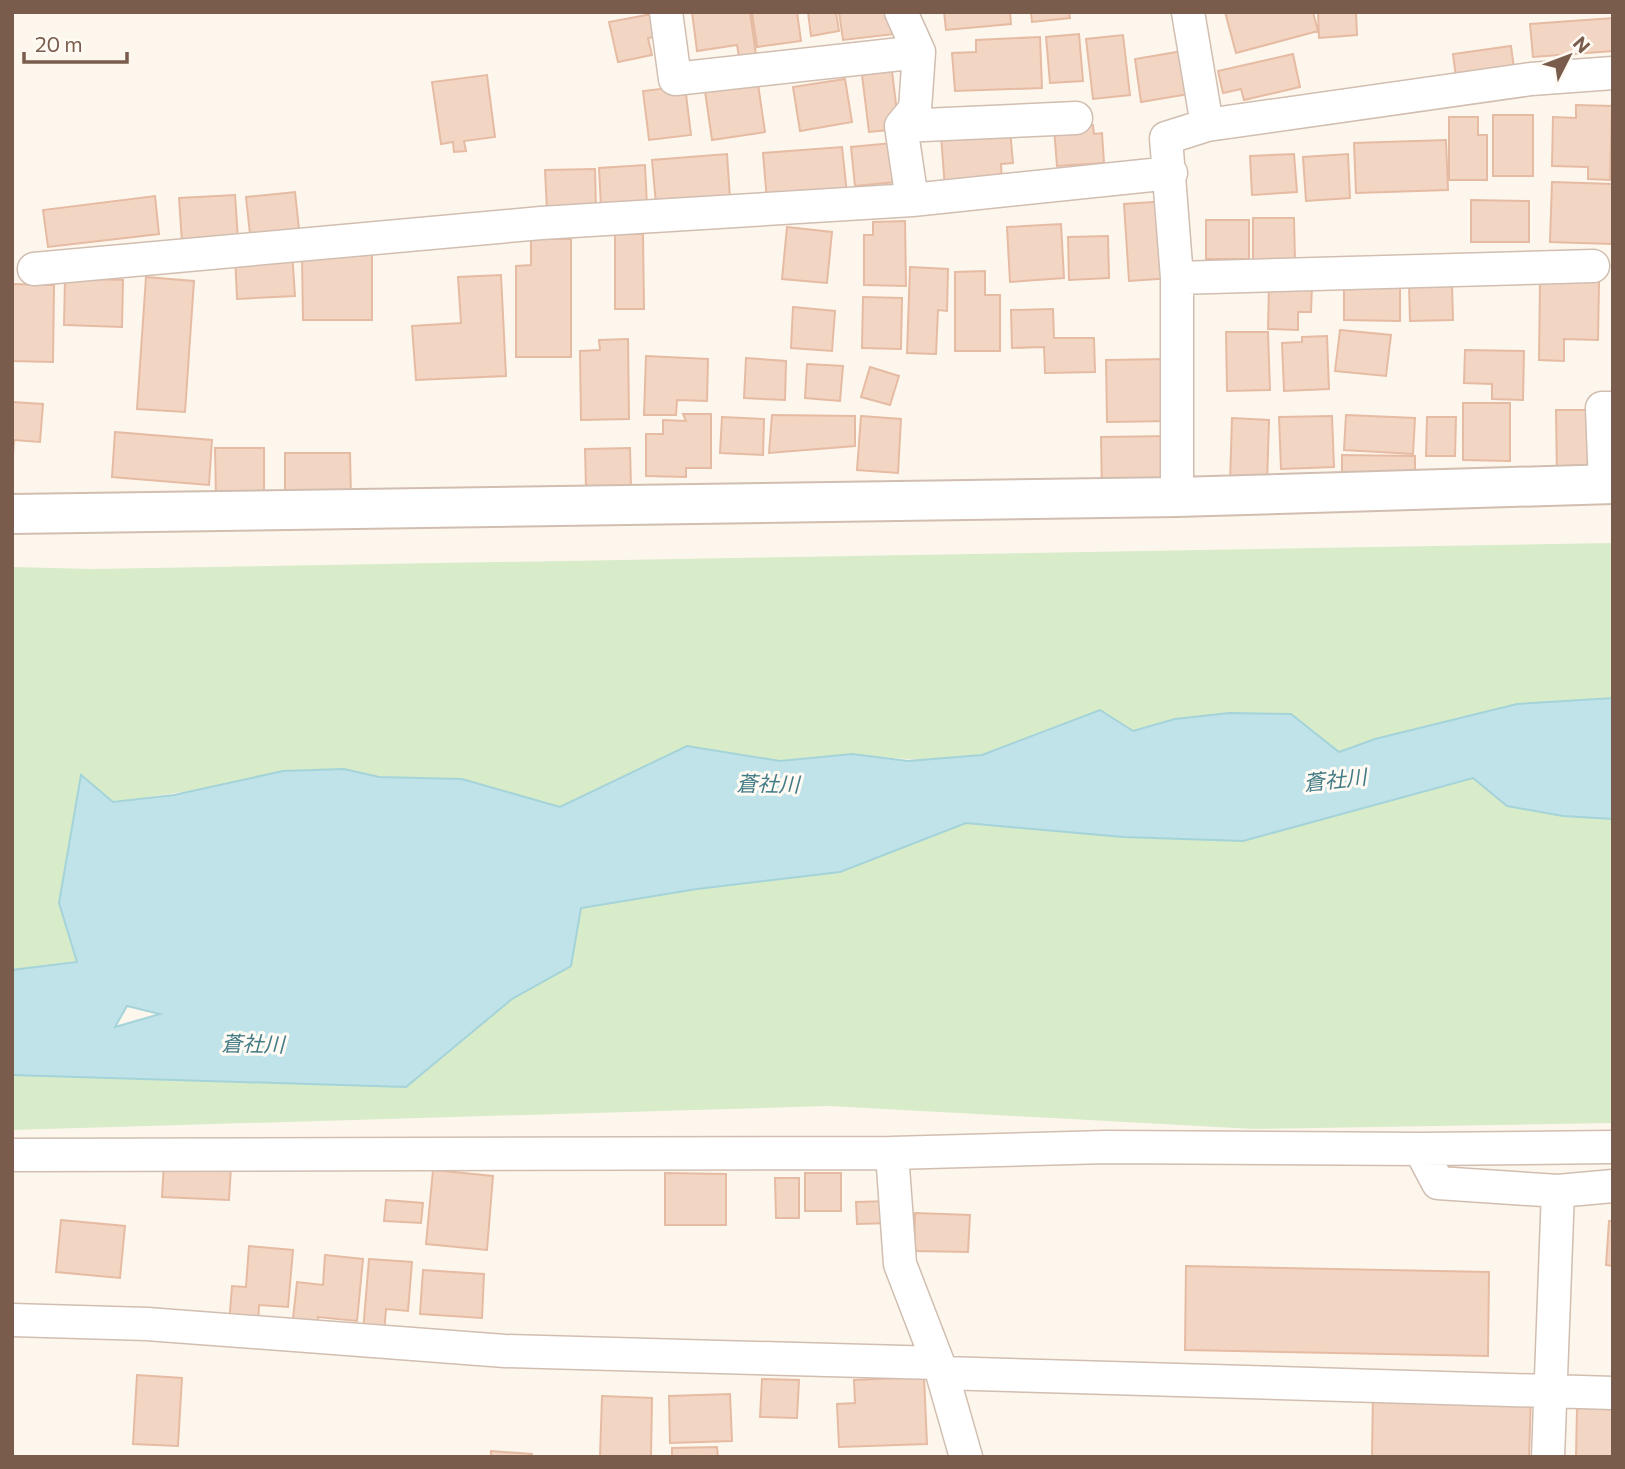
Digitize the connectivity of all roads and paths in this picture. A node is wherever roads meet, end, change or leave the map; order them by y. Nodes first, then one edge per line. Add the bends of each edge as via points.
1 (666, 12) edge
2 (901, 12) edge
3 (1188, 12) edge
4 (919, 52) junction
5 (1613, 73) edge
6 (1076, 118) dead end
7 (1207, 125) junction
8 (901, 126) junction
9 (1171, 173) junction
10 (912, 200) junction
11 (1593, 266) dead end
12 (34, 270) dead end
13 (1177, 278) junction
14 (1613, 408) edge
15 (1609, 484) edge
16 (1177, 497) junction
17 (12, 514) edge
18 (1613, 1147) edge
19 (1420, 1149) junction
20 (892, 1153) junction
21 (12, 1155) edge
22 (1613, 1186) edge
23 (1558, 1191) junction
24 (12, 1320) edge
25 (940, 1368) junction
26 (1549, 1391) junction
27 (1613, 1393) edge
28 (966, 1457) edge
29 (1548, 1457) edge

1 - 4 street via 675,79
2 - 4 street
3 - 7 street
4 - 8 street via 915,109
5 - 7 street via 1531,79
6 - 8 street
7 - 9 street via 1166,138
8 - 10 street
9 - 10 street
9 - 13 street
10 - 12 street via 528,224
11 - 13 street
13 - 16 street
14 - 15 street via 1602,408
15 - 16 street
16 - 17 street
18 - 19 street
19 - 20 street via 1106,1147
19 - 23 street via 1438,1183
20 - 21 street
20 - 25 street via 900,1264
22 - 23 street
23 - 26 street
24 - 25 street via 147,1324 505,1351
25 - 26 street
25 - 28 street
26 - 27 street
26 - 29 street

